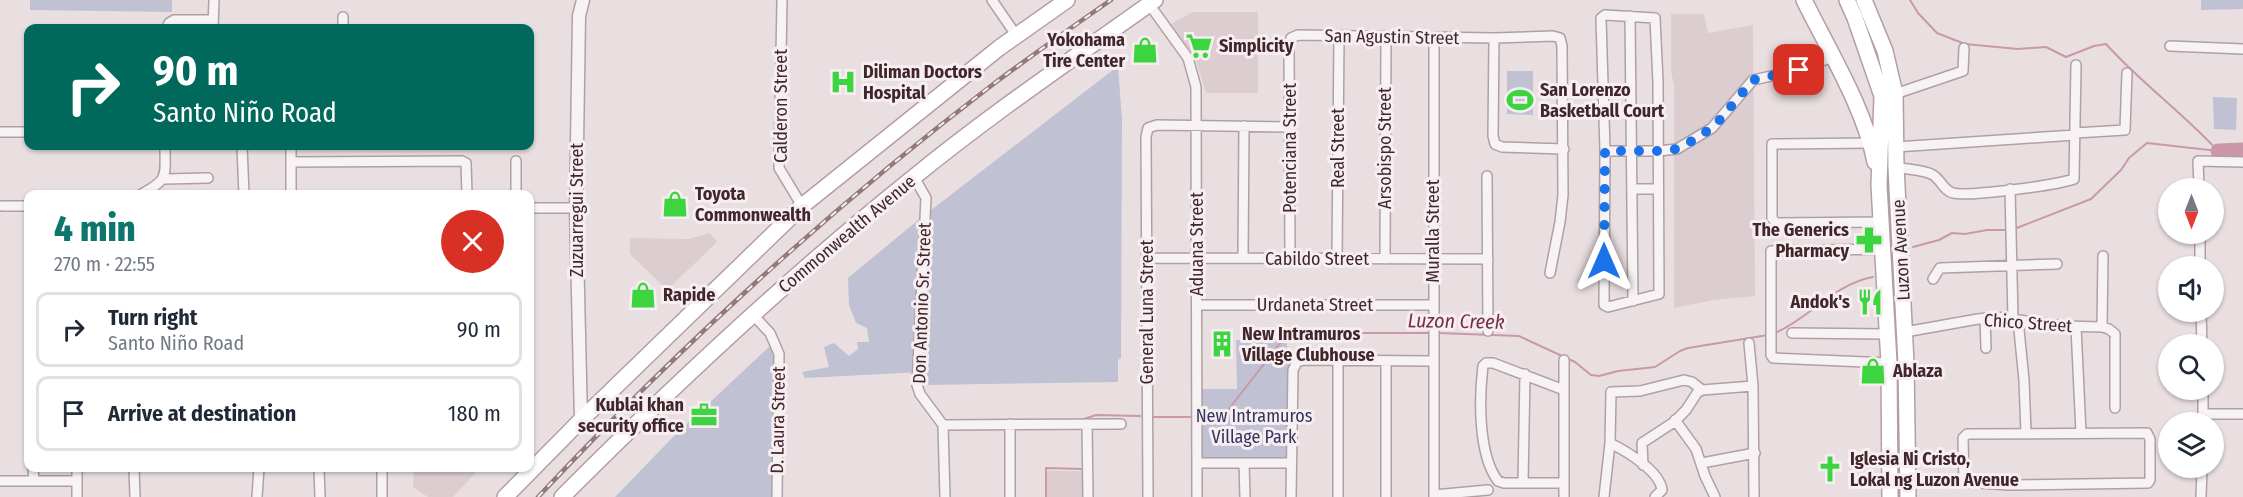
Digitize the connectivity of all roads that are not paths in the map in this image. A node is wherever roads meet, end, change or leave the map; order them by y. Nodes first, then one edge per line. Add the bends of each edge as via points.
1 (214, 0) edge
2 (583, 0) edge
3 (782, 0) edge
4 (992, 0) edge
5 (1067, 0) edge
6 (1804, 0) edge
7 (1847, 0) edge
8 (1152, 2) edge
9 (1865, 3) edge
10 (1630, 16) junction
11 (343, 17) dead end
12 (169, 24) edge
13 (213, 24) edge
14 (343, 24) edge
15 (1016, 36) junction
16 (1339, 37) junction
17 (1291, 38) joint
18 (1386, 38) junction
19 (1434, 38) junction
20 (1494, 38) junction
21 (2170, 46) dead end
22 (1964, 48) dead end
23 (2243, 49) edge
24 (1832, 57) junction
25 (2076, 65) dead end
26 (2127, 73) dead end
27 (1895, 94) junction
28 (1197, 126) junction
29 (1244, 126) junction
30 (1290, 127) junction
31 (0, 132) edge
32 (24, 132) edge
33 (2075, 134) junction
34 (1871, 143) junction
35 (1896, 147) junction
36 (1564, 149) junction
37 (165, 150) edge
38 (242, 150) edge
39 (291, 150) dead end
40 (1605, 151) junction
41 (1633, 151) junction
42 (1658, 151) junction
43 (516, 161) dead end
44 (291, 162) junction
45 (2243, 162) edge
46 (1896, 167) junction
47 (1487, 176) dead end
48 (914, 177) junction
49 (208, 178) dead end
50 (2199, 178) edge
51 (164, 179) junction
52 (1879, 185) junction
53 (1632, 189) junction
54 (1658, 189) junction
55 (2010, 189) junction
56 (149, 190) edge
57 (244, 190) edge
58 (291, 190) edge
59 (467, 190) edge
60 (516, 190) edge
61 (2, 206) dead end
62 (802, 206) junction
63 (24, 207) edge
64 (534, 208) edge
65 (576, 208) junction
66 (1881, 222) junction
67 (1882, 249) junction
68 (2103, 256) dead end
69 (1146, 258) junction
70 (1197, 258) junction
71 (1243, 258) junction
72 (1290, 259) junction
73 (1337, 259) junction
74 (1385, 259) junction
75 (1433, 259) junction
76 (1488, 259) junction
77 (2057, 264) dead end
78 (2012, 265) junction
79 (1550, 273) dead end
80 (1933, 279) dead end
81 (1633, 301) junction
82 (1433, 304) junction
83 (1197, 305) junction
84 (753, 315) junction
85 (1985, 318) junction
86 (2016, 319) junction
87 (2076, 327) junction
88 (2102, 327) junction
89 (1488, 331) dead end
90 (1905, 332) junction
91 (1792, 333) dead end
92 (1887, 334) junction
93 (1749, 343) dead end
94 (1986, 348) dead end
95 (1564, 360) dead end
96 (1338, 361) junction
97 (1386, 361) junction
98 (1433, 361) junction
99 (1888, 363) junction
100 (1525, 374) junction
101 (1753, 386) junction
102 (1564, 390) junction
103 (1702, 390) junction
104 (2115, 408) dead end
105 (2243, 414) edge
106 (2224, 416) edge
107 (581, 420) junction
108 (1676, 420) junction
109 (1010, 424) junction
110 (1087, 424) junction
111 (1121, 424) dead end
112 (943, 425) junction
113 (2026, 434) junction
114 (2081, 434) junction
115 (1610, 443) junction
116 (1755, 453) junction
117 (1197, 463) junction
118 (1244, 463) junction
119 (1291, 463) junction
120 (1702, 463) junction
121 (1643, 465) junction
122 (534, 468) edge
123 (33, 472) edge
124 (77, 472) edge
125 (134, 472) edge
126 (259, 472) edge
127 (319, 472) edge
128 (382, 472) edge
129 (530, 472) edge
130 (2202, 478) edge
131 (0, 481) edge
132 (34, 481) junction
133 (77, 481) junction
134 (1523, 483) junction
135 (1564, 483) junction
136 (1488, 490) dead end
137 (1434, 496) edge
138 (77, 497) edge
139 (135, 497) edge
140 (257, 497) edge
141 (320, 497) edge
142 (382, 497) edge
143 (505, 497) edge
144 (562, 497) edge
145 (777, 497) edge
146 (945, 497) edge
147 (1010, 497) edge
148 (1088, 497) edge
149 (1148, 497) edge
150 (1197, 497) edge
151 (1245, 497) edge
152 (1291, 497) edge
153 (1338, 497) edge
154 (1386, 497) edge
155 (1564, 497) edge
156 (1604, 497) edge
157 (1655, 497) edge
158 (1715, 497) edge
159 (1754, 497) edge
160 (1890, 497) edge
161 (1908, 497) edge
162 (2202, 497) edge

1 - 13 street
2 - 65 street, Zuzuarregui Street via 579,16
3 - 62 street, Calderon Street via 779,168
4 - 15 street
5 - 15 main road
6 - 24 main road, Luzon Avenue
7 - 52 main road, Luzon Avenue via 1882,96
8 - 28 street, Aduana Street via 1190,65 1196,87
8 - 48 main road, Commonwealth Avenue
9 - 27 main road, Luzon Avenue via 1885,51
10 - 40 street via 1602,16
10 - 41 street
10 - 42 street via 1655,18
11 - 14 street
12 - 13 street via 174,20
15 - 62 main road
16 - 17 street, San Agustin Street
16 - 18 street, San Agustin Street
16 - 73 street, Real Street
17 - 30 street, Potenciana Street
18 - 19 street, San Agustin Street
18 - 74 street, Arsobispo Street
19 - 20 street, San Agustin Street
19 - 75 street, Muralla Street
20 - 36 street via 1495,144
20 - 36 street, San Agustin Street via 1560,38
21 - 23 street
22 - 27 street via 1961,73
24 - 34 main road, Luzon Avenue
24 - 42 street via 1799,70 1753,80 1706,132 1677,149
25 - 33 street
26 - 33 street via 2126,130
27 - 35 main road, Luzon Avenue
28 - 29 street
28 - 69 street, General Luna Street via 1148,128
28 - 70 street, Aduana Street
29 - 30 street
29 - 71 street
30 - 72 street, Potenciana Street
31 - 32 street
33 - 35 street
33 - 55 street via 2074,179
34 - 52 main road, Luzon Avenue
34 - 66 street via 1772,144 1772,218 1776,223
35 - 46 main road, Luzon Avenue
36 - 79 street via 1563,207
37 - 51 street
38 - 57 street
39 - 44 street
40 - 41 street
40 - 81 street via 1604,305
41 - 42 street
41 - 53 street
42 - 54 street
43 - 60 street
44 - 58 street
44 - 59 street via 462,161 466,163
45 - 50 street via 2198,161
46 - 55 street via 1933,175 1954,193
46 - 90 main road, Luzon Avenue
47 - 76 street
48 - 84 main road, Commonwealth Avenue
48 - 112 street, Don Antonio Sr. Street via 926,198 917,385
49 - 51 street
51 - 56 street
52 - 66 main road, Luzon Avenue
53 - 54 street
53 - 81 street
54 - 81 street via 1659,294
55 - 78 street
61 - 63 street
62 - 107 main road
64 - 65 street
65 - 107 street, Zuzuarregui Street
66 - 67 main road, Luzon Avenue
67 - 92 main road, Luzon Avenue
67 - 99 street via 1771,251 1772,357
68 - 88 street
69 - 70 street, Cabildo Street
69 - 149 street, General Luna Street
70 - 71 street, Cabildo Street
70 - 83 street, Aduana Street
71 - 72 street, Cabildo Street
72 - 73 street, Cabildo Street
73 - 74 street, Cabildo Street
74 - 75 street, Cabildo Street
75 - 76 street, Cabildo Street
75 - 82 street, Muralla Street
76 - 89 street
77 - 78 street
78 - 80 street via 1940,268
78 - 86 street
82 - 83 street, Urdaneta Street
82 - 98 street, Muralla Street
83 - 117 street, Aduana Street
84 - 144 main road, Commonwealth Avenue via 667,392
84 - 145 street, D. Laura Street via 770,333 779,354
85 - 86 street, Chico Street
85 - 90 street, Chico Street
85 - 94 street
86 - 87 street, Chico Street
86 - 113 street
87 - 88 street, Chico Street
87 - 114 street
88 - 104 street, Chico Street via 2115,334
90 - 161 main road, Luzon Avenue
91 - 92 street
92 - 99 main road, Luzon Avenue
93 - 101 street
95 - 102 street
96 - 97 street
96 - 119 street via 1304,360 1293,370
96 - 153 street
97 - 98 street
97 - 154 street
98 - 137 street, Muralla Street
99 - 160 main road, Luzon Avenue
100 - 102 street
100 - 134 street
100 - 134 street via 1486,363 1482,375 1485,448 1498,481
101 - 103 street
101 - 116 street
102 - 135 street
103 - 108 street
103 - 115 street via 1684,380 1640,391 1611,392
105 - 106 street
107 - 122 main road
108 - 120 street
108 - 121 street via 1642,443
109 - 110 street
109 - 112 street
109 - 147 street
110 - 111 street
110 - 148 street
112 - 146 street
113 - 114 street
113 - 114 street via 1965,435 1964,482 2008,485 2151,480 2147,433
115 - 121 street
115 - 156 street
116 - 120 street
116 - 159 street
117 - 118 street
117 - 150 street, Aduana Street
118 - 119 street
118 - 151 street
119 - 152 street
120 - 158 street
121 - 157 street via 1659,478 1662,490
123 - 132 street
124 - 133 street
125 - 139 street
126 - 140 street
127 - 141 street
128 - 142 street
129 - 143 main road
130 - 162 street
131 - 132 street
132 - 133 street
133 - 138 street
134 - 135 street
135 - 155 street
136 - 137 street

